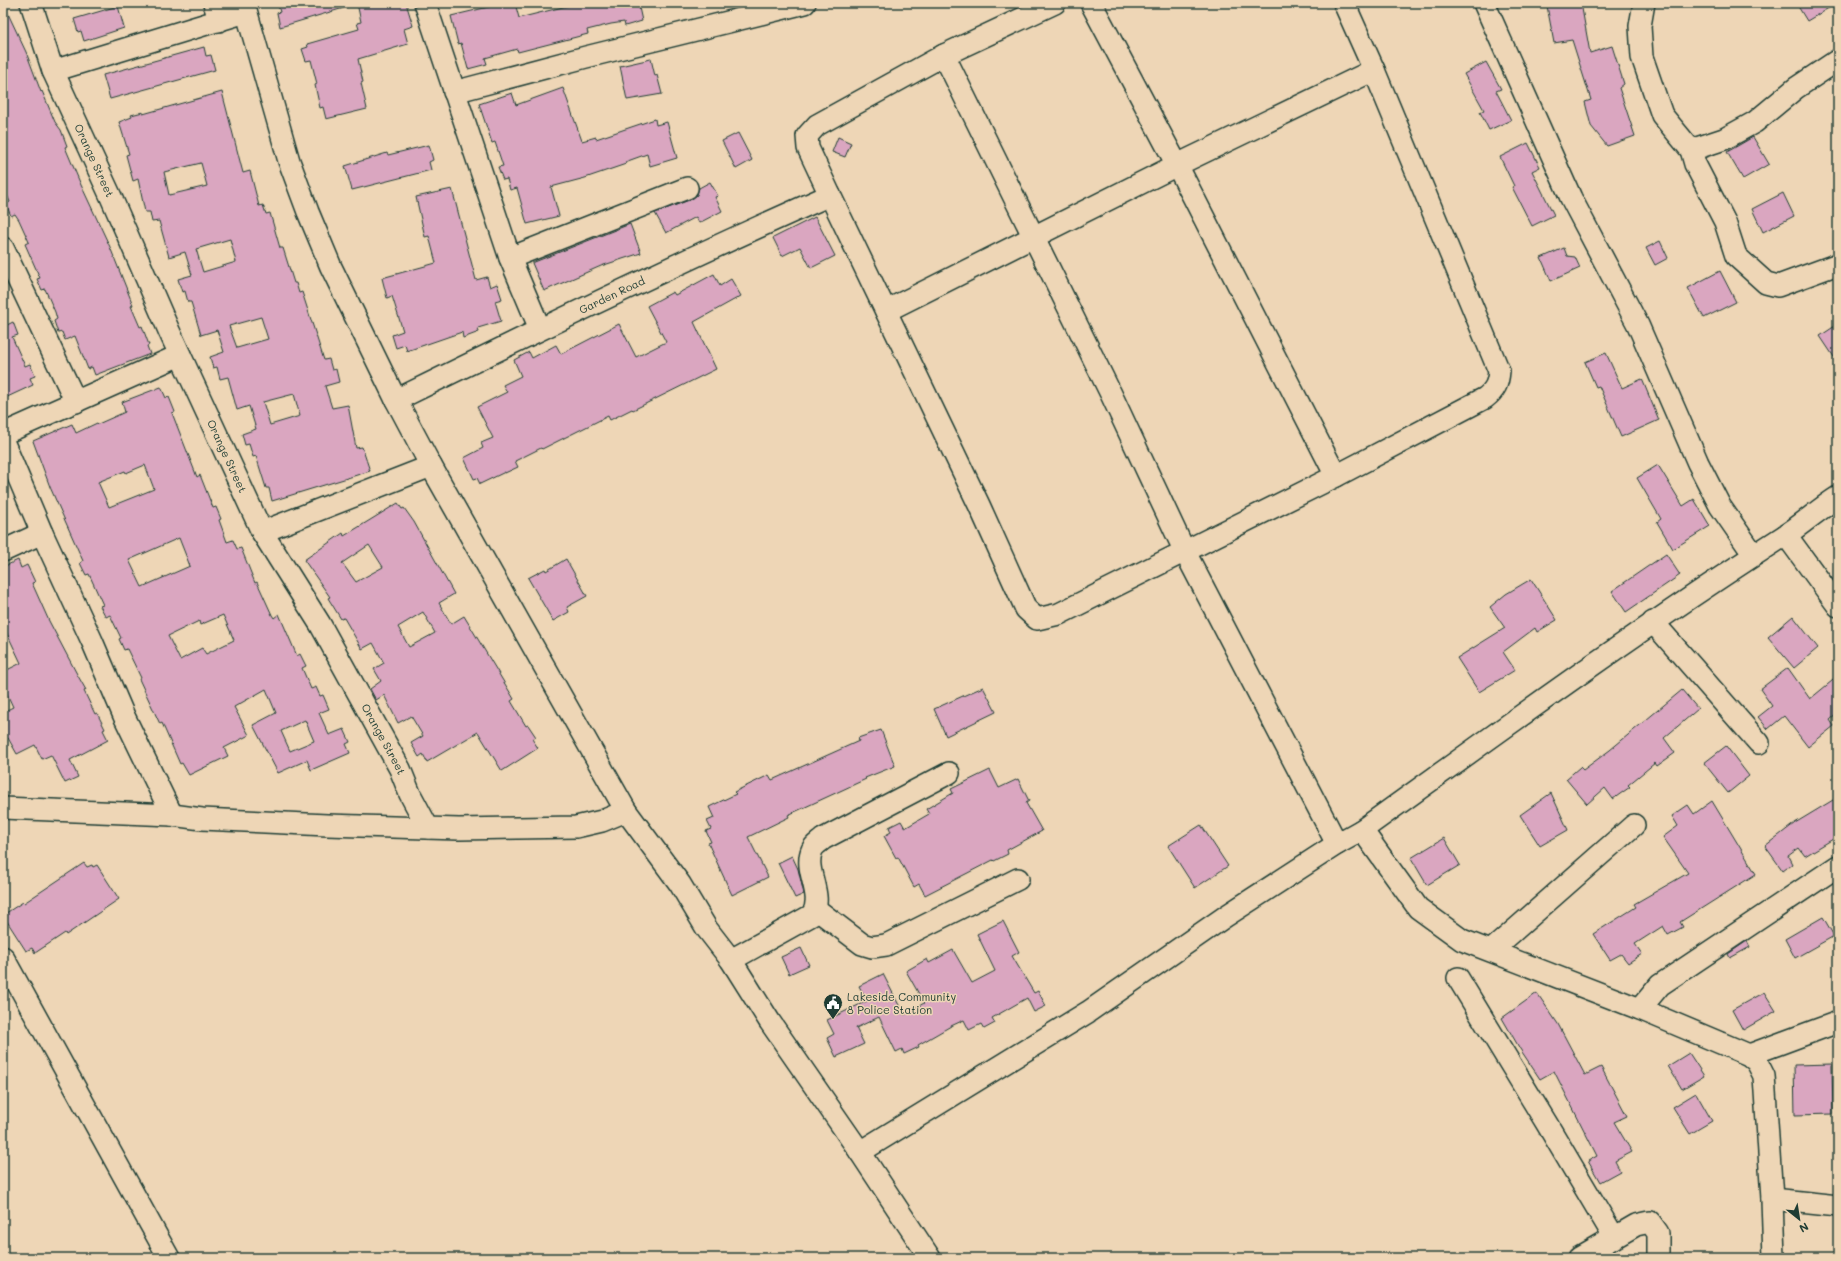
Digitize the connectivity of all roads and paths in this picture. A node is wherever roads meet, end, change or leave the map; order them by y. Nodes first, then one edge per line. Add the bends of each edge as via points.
1 (31, 3) edge
2 (426, 3) edge
3 (806, 3) edge
4 (1055, 3) edge
5 (1091, 3) edge
6 (1344, 3) edge
7 (1484, 3) edge
8 (1644, 3) edge
9 (245, 7) edge
10 (217, 12) edge
11 (944, 55) junction
12 (1838, 60) edge
13 (1374, 70) junction
14 (53, 71) junction
15 (454, 92) junction
16 (1691, 150) junction
17 (1177, 165) junction
18 (687, 188) dead end
19 (830, 195) junction
20 (1034, 237) junction
21 (3, 248) edge
22 (510, 258) junction
23 (1838, 264) edge
24 (886, 311) junction
25 (540, 329) junction
26 (180, 355) junction
27 (396, 400) junction
28 (76, 402) junction
29 (3, 434) edge
30 (3, 441) edge
31 (431, 466) junction
32 (1336, 476) junction
33 (1838, 497) edge
34 (262, 532) junction
35 (42, 533) junction
36 (1786, 535) junction
37 (3, 551) edge
38 (1185, 552) junction
39 (1754, 555) junction
40 (1838, 606) edge
41 (1653, 622) junction
42 (1759, 743) dead end
43 (949, 773) dead end
44 (3, 808) edge
45 (626, 811) junction
46 (172, 815) junction
47 (1634, 825) dead end
48 (428, 828) junction
49 (1362, 830) junction
50 (1337, 844) junction
51 (1838, 866) edge
52 (1018, 879) dead end
53 (816, 909) junction
54 (1492, 950) junction
55 (3, 957) edge
56 (731, 960) junction
57 (1458, 978) dead end
58 (1640, 1009) junction
59 (1838, 1022) edge
60 (1749, 1055) junction
61 (860, 1152) junction
62 (1772, 1198) junction
63 (1838, 1206) edge
64 (1614, 1237) junction
65 (169, 1258) edge
66 (930, 1258) edge
67 (1579, 1258) edge
68 (1658, 1258) edge
69 (1774, 1258) edge

1 - 14 street, Orange Street
2 - 15 street
3 - 15 street
4 - 11 street
5 - 17 street
6 - 13 street
7 - 39 street via 1572,198 1638,325 1698,463 1720,506
8 - 16 street via 1640,26 1642,57 1662,115
9 - 10 street
9 - 27 street via 289,161 308,212 331,267
10 - 14 street
11 - 19 street via 816,125 807,136 808,148
11 - 20 street
12 - 16 street via 1796,88 1755,122 1724,139
13 - 17 street
13 - 32 street via 1499,371 1499,381 1494,391 1485,398
14 - 26 street, Orange Street
15 - 22 street
16 - 23 street via 1695,164 1725,222 1736,256 1766,283 1778,286
17 - 20 street
17 - 32 street
18 - 22 street
19 - 24 street
19 - 25 street, Garden Road via 701,252
20 - 24 street
20 - 38 street
21 - 28 street
22 - 25 street
24 - 38 street via 1026,609 1037,619 1059,614
25 - 27 street, Garden Road
26 - 28 street
26 - 34 street, Orange Street
27 - 31 street
28 - 29 street
30 - 35 street
31 - 34 street
31 - 45 street
32 - 38 street
33 - 36 street
34 - 48 street, Orange Street via 324,631 400,769
35 - 37 street
35 - 46 street via 124,716
36 - 39 street
36 - 40 street
38 - 50 street
39 - 41 street
41 - 42 street
41 - 49 street
43 - 53 street via 823,838 816,845 812,850 810,862
44 - 46 street
45 - 48 street via 602,821 576,827
45 - 56 street via 680,884 707,929
46 - 48 street via 202,819
47 - 54 street
49 - 50 street
49 - 54 street via 1418,908 1462,940
50 - 61 street via 1226,916 1088,1012
51 - 58 street via 1660,985
52 - 53 street via 886,945 872,947 862,944
53 - 56 street via 805,920
54 - 58 street
55 - 65 street
56 - 61 street via 774,1029
57 - 64 street
58 - 60 street
59 - 60 street
60 - 62 street via 1757,1062 1764,1076
61 - 66 street
62 - 63 street
62 - 69 street
64 - 67 street
64 - 68 street via 1636,1225 1650,1222 1658,1233

